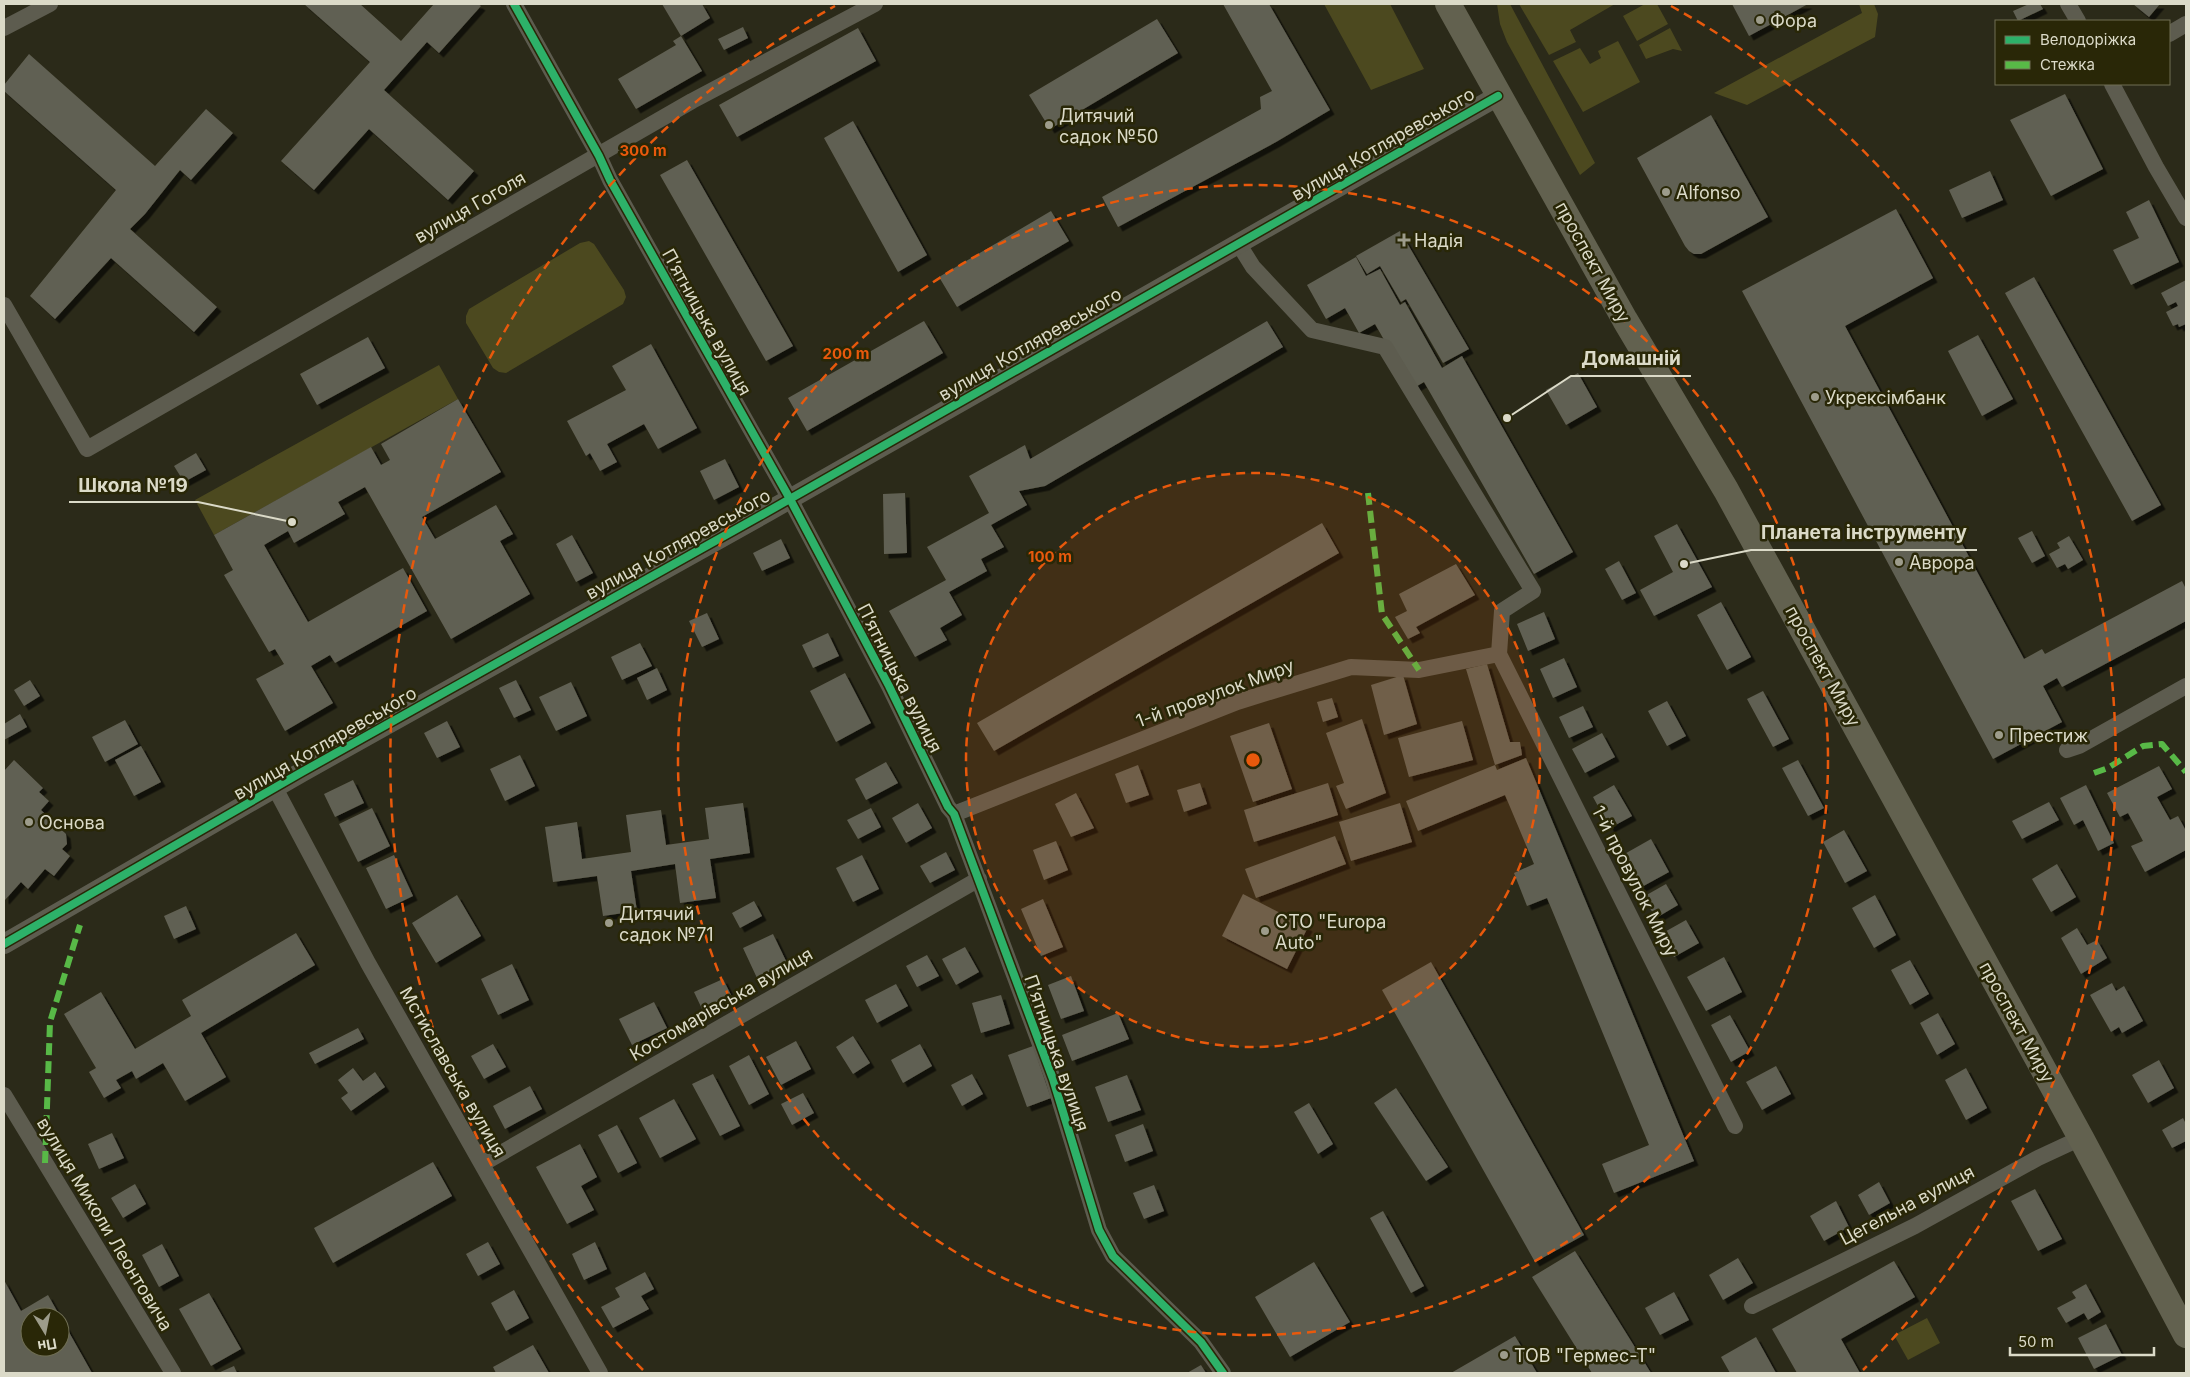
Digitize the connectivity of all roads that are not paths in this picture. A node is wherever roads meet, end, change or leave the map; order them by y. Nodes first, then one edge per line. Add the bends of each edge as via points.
1 (50, 4) edge
2 (514, 4) edge
3 (875, 4) edge
4 (1448, 4) edge
5 (2068, 4) edge
6 (2077, 20) edge
7 (2186, 24) edge
8 (4, 28) edge
9 (2170, 33) edge
10 (2113, 85) edge
11 (1498, 96) junction
12 (599, 156) junction
13 (2186, 218) edge
14 (1238, 243) junction
15 (4, 305) edge
16 (790, 499) junction
17 (1499, 654) junction
18 (2186, 686) edge
19 (2067, 750) dead end
20 (275, 788) junction
21 (954, 814) junction
22 (979, 879) junction
23 (4, 944) edge
24 (4, 1095) edge
25 (1735, 1126) dead end
26 (2080, 1138) junction
27 (482, 1164) junction
28 (1752, 1306) dead end
29 (2186, 1335) edge
30 (173, 1373) edge
31 (600, 1373) edge
32 (1222, 1373) edge

1 - 8 street
2 - 12 street, Пʼятницька вулиця
3 - 12 street, вулиця Гоголя via 692,101
4 - 11 main road, проспект Миру
5 - 6 street
7 - 9 street
10 - 13 street
11 - 14 street, вулиця Котляревського
11 - 26 main road, проспект Миру via 1726,490
12 - 15 street, вулиця Гоголя via 87,449
12 - 16 street, Пʼятницька вулиця
14 - 16 street, вулиця Котляревського
14 - 17 street via 1253,267 1312,330 1385,347 1533,592 1502,611
16 - 20 street, вулиця Котляревського
16 - 21 street, Пʼятницька вулиця
17 - 21 street, 1-й провулок Миру via 1419,670 1352,667 1237,702
17 - 25 street, 1-й провулок Миру
18 - 19 street
20 - 23 street, вулиця Котляревського
20 - 27 street, Мстиславська вулиця via 368,963
21 - 22 street, Пʼятницька вулиця
22 - 27 street, Костомарівська вулиця
22 - 32 street, Пʼятницька вулиця via 1054,1079 1099,1230 1113,1256 1201,1342
24 - 30 street, вулиця Миколи Леонтовича
26 - 28 street, Цегельна вулиця via 1915,1226
26 - 29 main road, проспект Миру
27 - 31 street, Мстиславська вулиця

